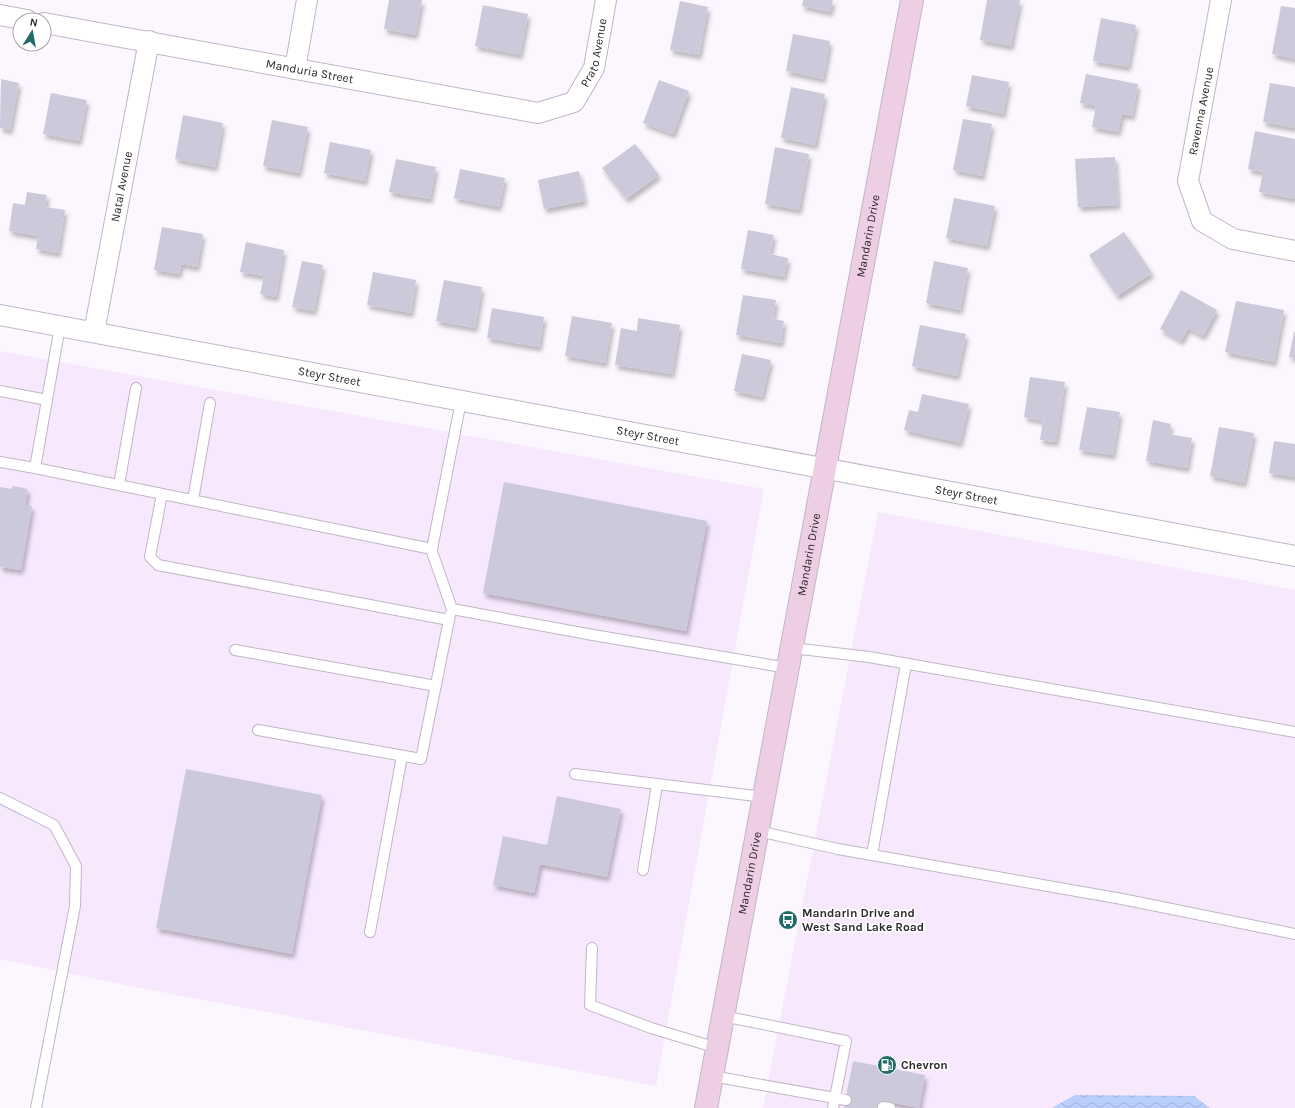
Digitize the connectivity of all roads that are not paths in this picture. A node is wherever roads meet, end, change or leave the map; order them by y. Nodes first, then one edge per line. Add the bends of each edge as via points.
1 (307, 0) edge
2 (606, 0) edge
3 (912, 0) edge
4 (1221, 0) edge
5 (52, 24) edge
6 (149, 41) junction
7 (295, 69) junction
8 (574, 102) joint
9 (1295, 251) edge
10 (0, 315) edge
11 (60, 326) junction
12 (94, 332) junction
13 (136, 388) dead end
14 (0, 391) edge
15 (47, 400) junction
16 (461, 401) junction
17 (210, 402) dead end
18 (0, 462) edge
19 (35, 468) junction
20 (825, 468) junction
21 (119, 485) junction
22 (162, 494) junction
23 (193, 500) junction
24 (431, 549) junction
25 (1295, 556) edge
26 (452, 609) junction
27 (449, 620) junction
28 (235, 650) dead end
29 (790, 658) junction
30 (906, 664) junction
31 (436, 686) junction
32 (258, 730) dead end
33 (1295, 732) edge
34 (402, 756) junction
35 (575, 774) dead end
36 (657, 785) junction
37 (764, 797) junction
38 (0, 798) edge
39 (758, 831) junction
40 (872, 855) junction
41 (643, 870) dead end
42 (370, 932) dead end
43 (1295, 934) edge
44 (592, 948) dead end
45 (723, 1016) junction
46 (718, 1048) junction
47 (712, 1076) junction
48 (835, 1098) junction
49 (846, 1100) dead end
50 (36, 1108) edge
51 (706, 1108) edge
52 (833, 1108) edge

1 - 7 street
2 - 8 street, Prato Avenue via 594,68
3 - 20 street, Mandarin Drive
4 - 9 street, Ravenna Avenue via 1188,181 1202,221 1233,239
5 - 6 street, Manduria Street
6 - 7 street, Manduria Street
6 - 12 street, Natal Avenue
7 - 8 street, Manduria Street via 538,114
10 - 11 street, Steyr Street
11 - 12 street, Steyr Street
11 - 15 lane
12 - 16 street, Steyr Street
13 - 21 lane
14 - 15 lane
15 - 19 lane
16 - 20 street, Steyr Street
16 - 24 lane
17 - 23 lane
18 - 19 lane
19 - 21 lane
20 - 25 street, Steyr Street
20 - 29 street, Mandarin Drive
21 - 22 lane
22 - 23 lane
22 - 27 lane via 150,557 158,565
23 - 24 lane
24 - 26 lane
26 - 27 lane
26 - 29 lane via 593,635
27 - 31 lane
28 - 31 lane
29 - 30 lane
29 - 37 street, Mandarin Drive
30 - 33 lane
30 - 40 lane
31 - 34 lane via 421,759
32 - 34 lane
34 - 42 lane
35 - 36 lane
36 - 37 lane
36 - 41 lane
37 - 39 street, Mandarin Drive
38 - 50 lane via 54,825 76,866 75,906
39 - 40 lane
39 - 45 street, Mandarin Drive
40 - 43 lane via 1122,899
44 - 46 lane via 590,1005 651,1028
45 - 46 street, Mandarin Drive
45 - 48 lane via 846,1042
46 - 47 street, Mandarin Drive
47 - 48 lane
47 - 51 street, Mandarin Drive
48 - 49 lane
48 - 52 lane

